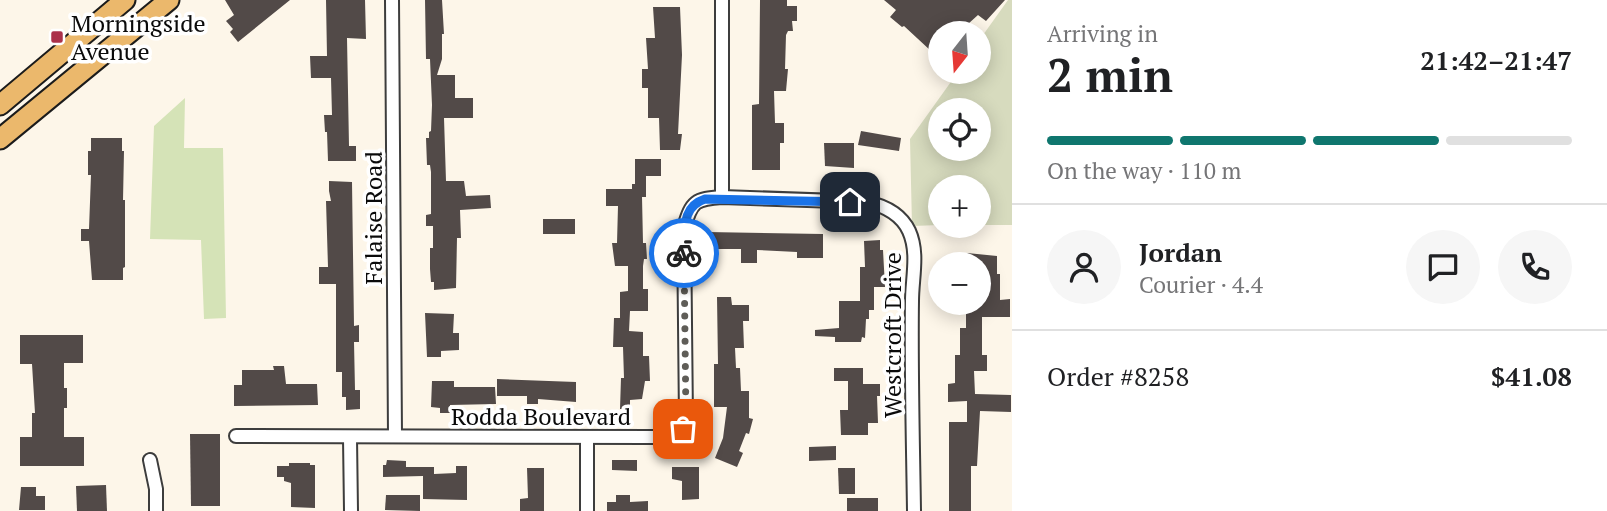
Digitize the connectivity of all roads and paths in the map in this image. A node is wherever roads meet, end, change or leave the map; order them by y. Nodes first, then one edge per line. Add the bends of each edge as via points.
1 (125, 0) edge
2 (169, 0) edge
3 (392, 0) edge
4 (722, 0) edge
5 (0, 105) edge
6 (0, 139) edge
7 (722, 197) junction
8 (236, 436) dead end
9 (395, 436) junction
10 (587, 437) junction
11 (350, 438) junction
12 (150, 460) dead end
13 (156, 511) edge
14 (351, 511) edge
15 (587, 511) edge
16 (914, 511) edge

1 - 5 main road
2 - 6 main road
3 - 9 street, Falaise Road
4 - 7 street
7 - 10 street, Rodda Boulevard via 696,202 684,227 683,429 668,436
7 - 16 street, Westcroft Drive via 867,202 896,214 909,230 914,250
8 - 11 street, Rodda Boulevard
9 - 10 street, Rodda Boulevard
9 - 11 street, Rodda Boulevard
10 - 15 street
11 - 14 street
12 - 13 street

